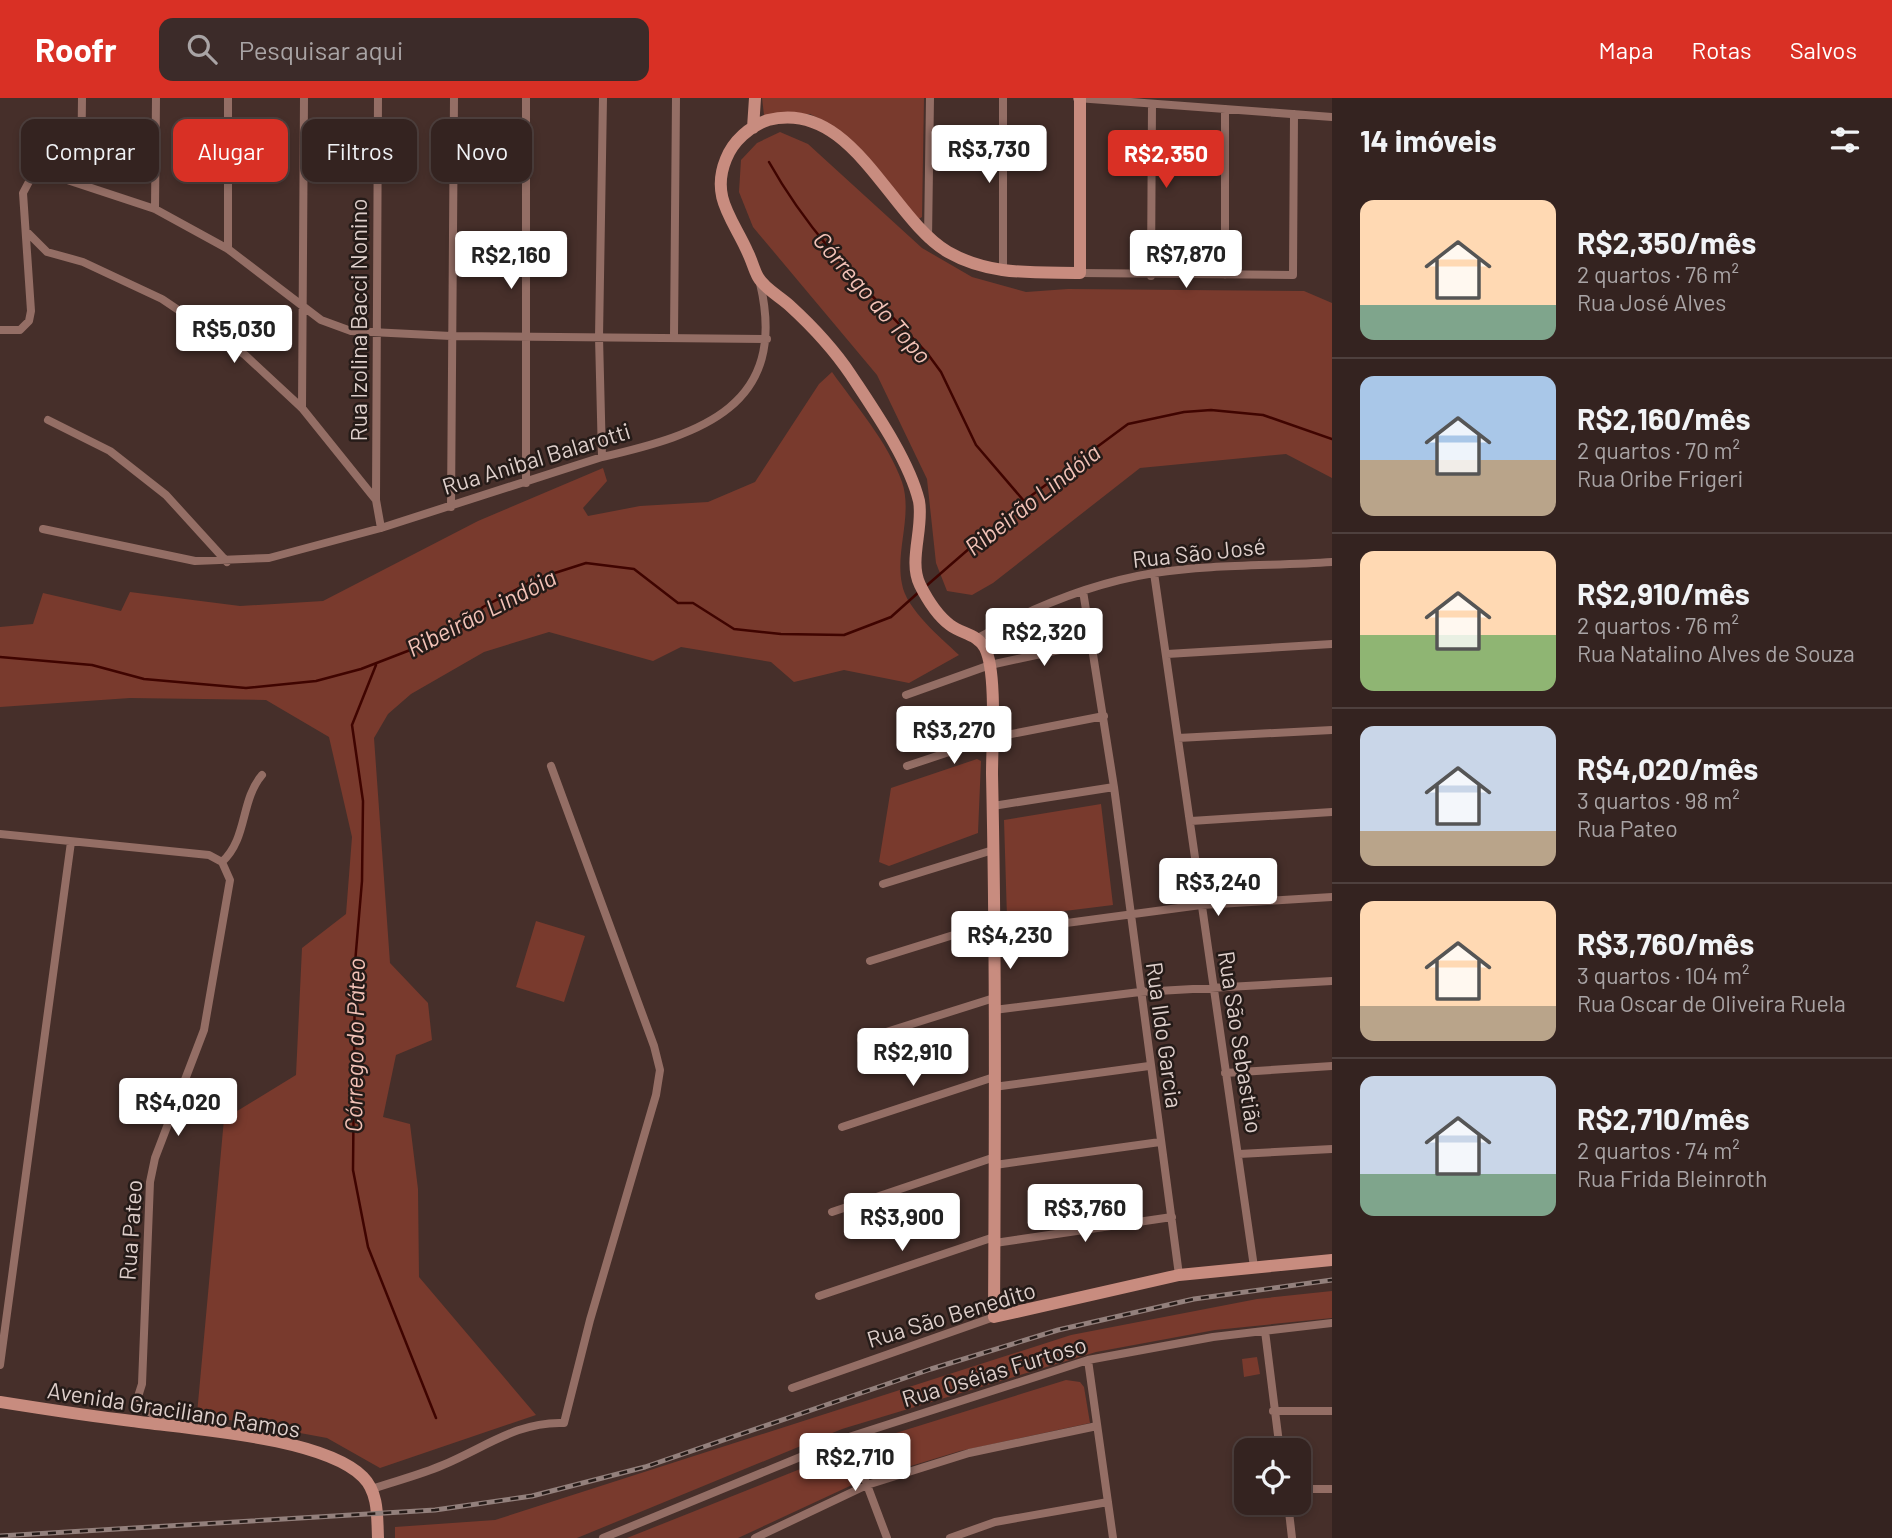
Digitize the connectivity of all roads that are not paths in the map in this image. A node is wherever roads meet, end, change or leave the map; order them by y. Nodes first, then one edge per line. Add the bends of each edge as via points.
1 (82, 98) edge
2 (156, 98) edge
3 (228, 98) edge
4 (304, 98) edge
5 (378, 98) edge
6 (454, 98) edge
7 (526, 98) edge
8 (603, 98) edge
9 (676, 98) edge
10 (755, 98) edge
11 (930, 98) edge
12 (1003, 98) edge
13 (1079, 98) edge
14 (1152, 104) junction
15 (1225, 109) junction
16 (1294, 114) junction
17 (1332, 117) edge
18 (753, 128) junction
19 (81, 183) junction
20 (155, 209) junction
21 (27, 232) junction
22 (928, 239) junction
23 (228, 249) junction
24 (1003, 272) junction
25 (1080, 273) junction
26 (1225, 275) junction
27 (1151, 276) junction
28 (759, 280) junction
29 (304, 308) junction
30 (0, 330) edge
31 (376, 334) junction
32 (526, 335) junction
33 (451, 336) junction
34 (599, 337) junction
35 (674, 337) junction
36 (767, 339) junction
37 (302, 408) junction
38 (48, 420) dead end
39 (602, 457) junction
40 (526, 483) junction
41 (376, 500) junction
42 (451, 506) junction
43 (382, 528) junction
44 (43, 529) dead end
45 (227, 562) junction
46 (1332, 562) edge
47 (1154, 573) junction
48 (1083, 591) junction
49 (978, 638) junction
50 (1093, 642) junction
51 (1332, 644) edge
52 (1167, 654) junction
53 (990, 665) junction
54 (906, 695) dead end
55 (1104, 716) junction
56 (1332, 730) edge
57 (991, 738) junction
58 (1178, 738) junction
59 (551, 765) dead end
60 (907, 766) dead end
61 (262, 775) dead end
62 (1114, 787) junction
63 (993, 806) junction
64 (1332, 812) edge
65 (1191, 821) junction
66 (0, 834) edge
67 (71, 842) junction
68 (993, 850) junction
69 (222, 862) junction
70 (883, 884) dead end
71 (1332, 897) edge
72 (1201, 905) junction
73 (1130, 913) junction
74 (992, 928) junction
75 (870, 961) dead end
76 (1332, 981) edge
77 (1213, 987) junction
78 (1140, 992) junction
79 (994, 1004) junction
80 (860, 1040) dead end
81 (1149, 1066) junction
82 (1332, 1066) edge
83 (1224, 1073) junction
84 (994, 1082) junction
85 (842, 1127) dead end
86 (1160, 1142) junction
87 (1332, 1149) edge
88 (1239, 1154) junction
89 (995, 1161) junction
90 (832, 1212) dead end
91 (1172, 1217) junction
92 (995, 1240) junction
93 (1332, 1260) edge
94 (1254, 1267) junction
95 (1180, 1276) junction
96 (819, 1296) dead end
97 (994, 1317) junction
98 (1332, 1323) edge
99 (1265, 1331) junction
100 (1088, 1360) junction
101 (0, 1364) edge
102 (792, 1388) dead end
103 (0, 1402) edge
104 (1273, 1411) junction
105 (1332, 1411) edge
106 (169, 1425) junction
107 (1097, 1426) junction
108 (849, 1437) junction
109 (1278, 1438) edge
110 (867, 1485) junction
111 (372, 1489) junction
112 (1311, 1489) edge
113 (1332, 1489) edge
114 (1108, 1502) junction
115 (1289, 1515) edge
116 (378, 1538) edge
117 (603, 1538) edge
118 (755, 1538) edge
119 (887, 1538) edge
120 (950, 1538) edge
121 (1113, 1538) edge
122 (1292, 1538) edge

1 - 19 street
2 - 20 street
3 - 23 street
4 - 29 street
5 - 31 street, Rua Izolina Bacci Nonino
6 - 33 street
7 - 32 street
8 - 34 street
9 - 35 street
10 - 18 street
11 - 22 street
12 - 24 street
13 - 14 street
13 - 25 street
14 - 15 street
14 - 27 street
15 - 16 street
15 - 26 street
16 - 17 street
16 - 26 street via 1293,275
18 - 22 street via 787,117 807,118 826,126 870,163
18 - 28 street, Rua Anibal Balarotti via 729,152 719,188 723,207
19 - 20 street
19 - 21 street via 43,173 32,176 23,193
20 - 23 street
21 - 30 street via 29,321 20,330
21 - 37 street via 47,252 83,262 162,299 245,355
22 - 24 street via 961,259
23 - 29 street
24 - 25 street
25 - 27 street
26 - 27 street
28 - 36 street, Rua Anibal Balarotti
28 - 49 street via 824,339 850,374 905,465 919,504 917,580 949,625
29 - 31 street via 351,331
29 - 37 street
31 - 33 street
31 - 41 street, Rua Izolina Bacci Nonino
32 - 33 street
32 - 34 street
32 - 40 street
33 - 42 street
34 - 35 street
34 - 39 street
35 - 36 street
36 - 39 street, Rua Anibal Balarotti via 752,383 727,411 687,431
37 - 41 street
38 - 45 street via 110,451 166,495
39 - 40 street, Rua Anibal Balarotti
40 - 42 street, Rua Anibal Balarotti
41 - 43 street
42 - 43 street, Rua Anibal Balarotti
43 - 45 street, Rua Anibal Balarotti via 269,558
44 - 45 street, Rua Anibal Balarotti via 195,561
46 - 47 street, Rua São José
47 - 48 street, Rua São José
47 - 52 street, Rua São Sebastião
48 - 49 street, Rua São José via 1027,611
48 - 50 street, Rua Ildo Garcia
49 - 53 street
50 - 53 street
50 - 55 street, Rua Ildo Garcia
51 - 52 street
52 - 58 street, Rua São Sebastião
53 - 54 street
53 - 57 street
55 - 57 street
55 - 62 street, Rua Ildo Garcia
56 - 58 street
57 - 60 street
57 - 63 street
58 - 65 street, Rua São Sebastião
59 - 111 street via 654,1046 660,1070 656,1095 564,1423 520,1428 442,1466
61 - 69 street via 254,785 234,851
62 - 63 street
62 - 73 street, Rua Ildo Garcia
63 - 68 street
64 - 65 street
65 - 72 street, Rua São Sebastião
66 - 67 street
67 - 69 street via 209,855
67 - 101 street
68 - 70 street
68 - 74 street
69 - 106 street, Rua Pateo via 230,880 204,1030 150,1182 142,1384 136,1403
71 - 72 street
72 - 73 street
72 - 77 street, Rua São Sebastião
73 - 74 street
73 - 78 street, Rua Ildo Garcia
74 - 75 street
74 - 79 street
76 - 77 street
77 - 78 street
77 - 83 street, Rua São Sebastião
78 - 79 street
78 - 81 street, Rua Ildo Garcia
79 - 80 street
79 - 84 street
81 - 84 street
81 - 86 street, Rua Ildo Garcia
82 - 83 street
83 - 88 street, Rua São Sebastião
84 - 85 street
84 - 89 street
86 - 89 street
86 - 91 street, Rua Ildo Garcia
87 - 88 street
88 - 94 street, Rua São Sebastião
89 - 90 street
89 - 92 street
91 - 92 street
91 - 95 street, Rua Ildo Garcia
92 - 96 street
92 - 97 street
93 - 94 street, Rua São Benedito
94 - 95 street, Rua São Benedito
95 - 97 street, Rua São Benedito
97 - 102 street, Rua São Benedito
98 - 99 street, Rua Oséias Furtoso
99 - 100 street, Rua Oséias Furtoso
99 - 104 street
100 - 107 street
100 - 108 street, Rua Oséias Furtoso
103 - 106 street, Avenida Graciliano Ramos
104 - 105 street
104 - 109 street
106 - 111 street, Avenida Graciliano Ramos via 273,1441 319,1454 352,1469
107 - 110 street via 969,1453
107 - 114 street
108 - 110 street
108 - 117 street, Rua Oséias Furtoso
110 - 118 street
110 - 119 street
111 - 116 street
112 - 113 street
114 - 120 street via 995,1522
114 - 121 street
115 - 122 street

